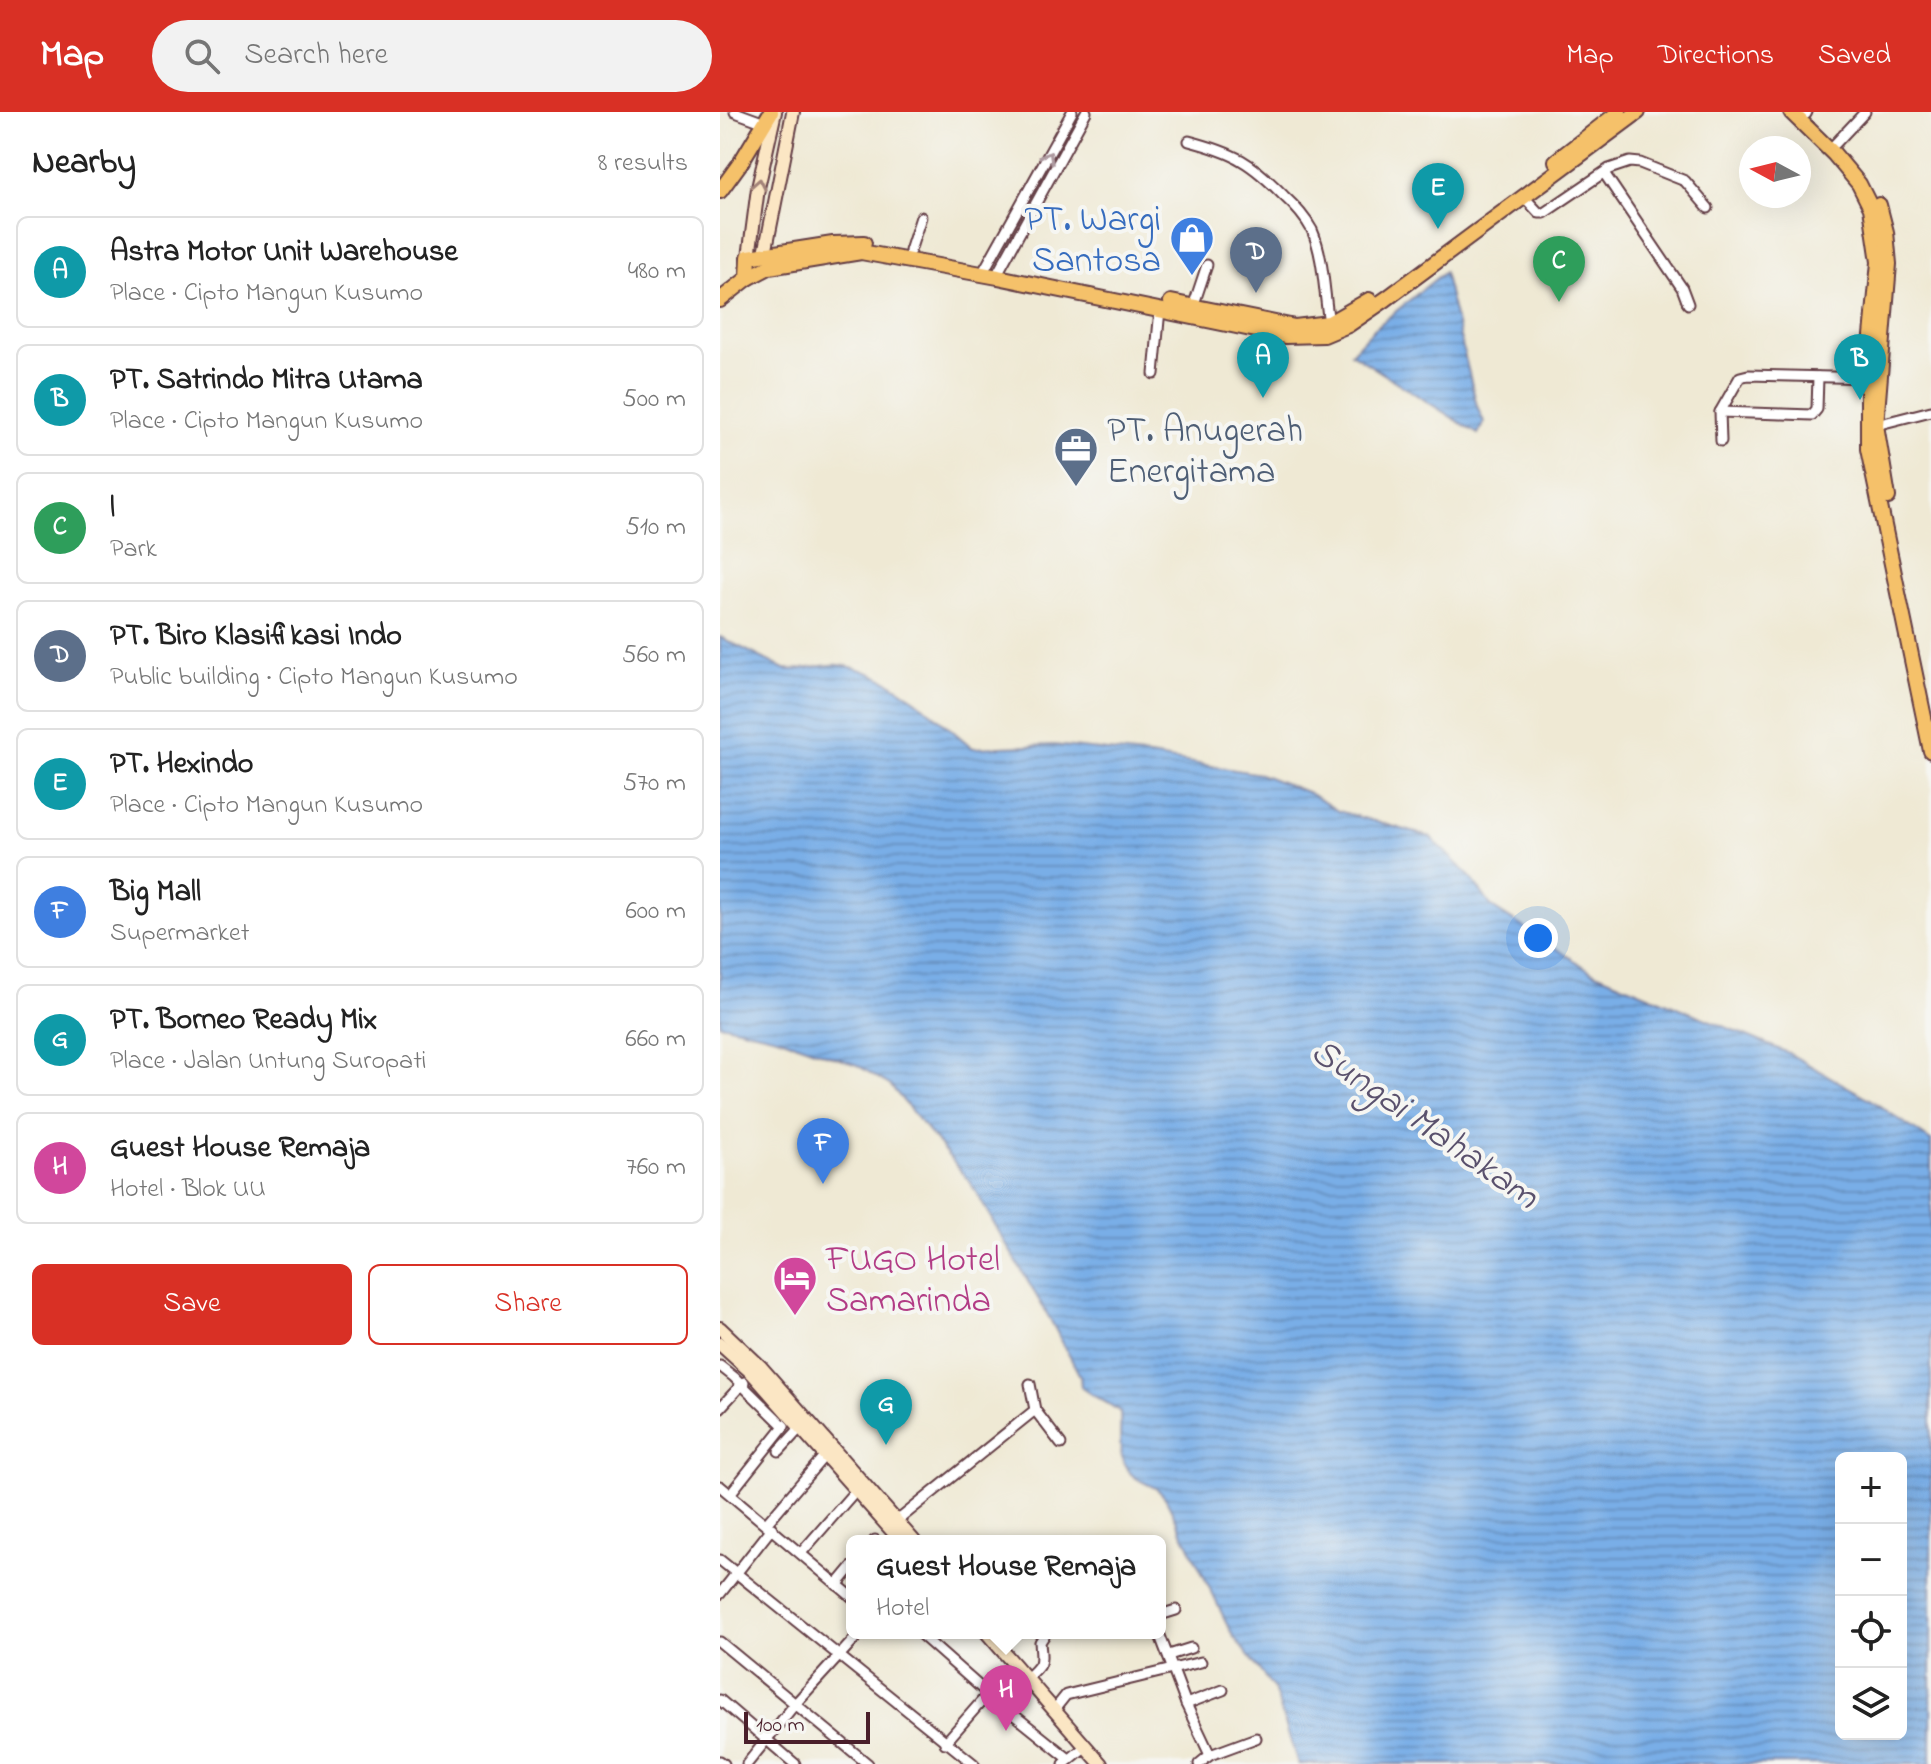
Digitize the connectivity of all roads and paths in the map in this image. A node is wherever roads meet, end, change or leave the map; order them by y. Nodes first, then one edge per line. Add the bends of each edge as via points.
1 (735, 112) edge
2 (793, 112) edge
3 (1072, 112) edge
4 (1086, 112) edge
5 (1619, 112) edge
6 (1638, 112) edge
7 (1802, 112) edge
8 (1865, 112) edge
9 (770, 116) edge
10 (1189, 141) dead end
11 (1835, 144) junction
12 (1604, 173) junction
13 (720, 191) edge
14 (1524, 197) junction
15 (1708, 208) dead end
16 (921, 217) dead end
17 (910, 251) junction
18 (749, 257) junction
19 (767, 260) junction
20 (1207, 265) dead end
21 (991, 271) junction
22 (748, 278) junction
23 (720, 300) edge
24 (1688, 304) dead end
25 (1193, 307) junction
26 (1160, 309) junction
27 (1329, 323) junction
28 (1154, 374) dead end
29 (1818, 377) junction
30 (1874, 378) junction
31 (1931, 411) edge
32 (1720, 412) junction
33 (1876, 425) junction
34 (1721, 441) dead end
35 (1919, 670) junction
36 (1931, 706) edge
37 (1931, 751) edge
38 (720, 1328) edge
39 (720, 1344) edge
40 (720, 1366) edge
41 (756, 1369) junction
42 (1030, 1384) dead end
43 (742, 1385) junction
44 (720, 1408) edge
45 (1035, 1410) junction
46 (800, 1428) junction
47 (1061, 1444) dead end
48 (779, 1451) dead end
49 (825, 1455) junction
50 (720, 1486) edge
51 (856, 1490) junction
52 (730, 1494) junction
53 (897, 1521) junction
54 (769, 1526) junction
55 (896, 1535) edge
56 (909, 1535) edge
57 (801, 1553) junction
58 (720, 1560) edge
59 (846, 1574) edge
60 (737, 1575) junction
61 (837, 1585) junction
62 (846, 1592) edge
63 (720, 1594) edge
64 (1176, 1610) dead end
65 (1166, 1613) edge
66 (855, 1639) edge
67 (926, 1639) edge
68 (992, 1639) edge
69 (1042, 1639) edge
70 (1162, 1639) edge
71 (720, 1642) edge
72 (1191, 1648) dead end
73 (1169, 1655) junction
74 (839, 1656) junction
75 (1201, 1662) dead end
76 (1175, 1670) junction
77 (1026, 1679) junction
78 (1223, 1690) dead end
79 (988, 1694) junction
80 (720, 1700) edge
81 (795, 1704) junction
82 (1186, 1704) junction
83 (1054, 1710) junction
84 (1256, 1738) dead end
85 (767, 1741) junction
86 (945, 1743) junction
87 (1086, 1746) junction
88 (1210, 1755) junction
89 (1066, 1762) edge
90 (747, 1764) edge
91 (795, 1764) edge
92 (868, 1764) edge
93 (974, 1764) edge
94 (1101, 1764) edge
95 (1199, 1764) edge

1 - 9 street
2 - 19 main road
21 -> 3 street
4 - 21 street
5 - 27 highway via 1457,238
6 - 14 highway
7 - 11 highway
7 - 30 highway via 1859,184 1871,208 1879,262
8 - 11 street
9 - 13 highway
18 -> 9 main road
10 - 27 street via 1244,160 1300,212 1316,245
11 - 30 highway via 1875,194 1886,232 1889,264
12 - 14 street via 1544,213
12 - 15 street via 1640,163 1685,181
12 - 24 street
14 - 26 highway via 1361,317 1324,335 1276,335
16 - 17 street
17 - 19 highway via 851,243
17 - 21 highway
18 - 19 highway
18 - 22 highway
19 - 21 highway via 861,252
19 - 22 highway
20 - 25 street
21 - 25 highway
21 - 26 highway
22 - 23 highway
25 - 27 highway via 1282,326
26 - 28 street
29 - 30 street
29 - 32 street via 1744,376
29 - 32 street via 1817,409 1812,415
30 - 33 highway
30 - 35 highway via 1868,449
31 - 33 street
32 - 34 street
33 - 35 highway
35 - 36 highway
35 - 37 highway
38 - 41 main road
39 - 41 main road
40 - 43 street
41 - 43 street
41 - 46 main road
41 - 53 main road
42 - 45 street
43 - 44 street
43 - 52 street via 784,1426
45 - 47 street
45 - 53 street
46 - 48 street
46 - 49 main road
49 - 51 main road
49 - 54 street
50 - 52 street
51 - 55 main road
51 - 57 street
52 - 54 street
53 - 56 main road
54 - 57 street
54 - 60 street
57 - 61 street
58 - 60 street
59 - 61 street
60 - 63 street
60 - 74 street
61 - 62 street
64 - 65 street
66 - 74 street
67 - 79 street
68 - 77 main road
69 - 77 street via 1041,1666
70 - 73 street
71 - 81 street
72 - 73 street
73 - 76 street
74 - 81 street
74 - 86 street
75 - 76 street
76 - 82 street
76 - 83 street via 1066,1695
77 - 83 main road
78 - 82 street
79 - 86 street
79 - 89 street
80 - 85 street
81 - 85 street
81 - 92 street
82 - 88 street
83 - 87 main road
84 - 88 street
85 - 90 street
85 - 91 street
86 - 93 street
87 - 89 street
87 - 94 main road
88 - 95 street

